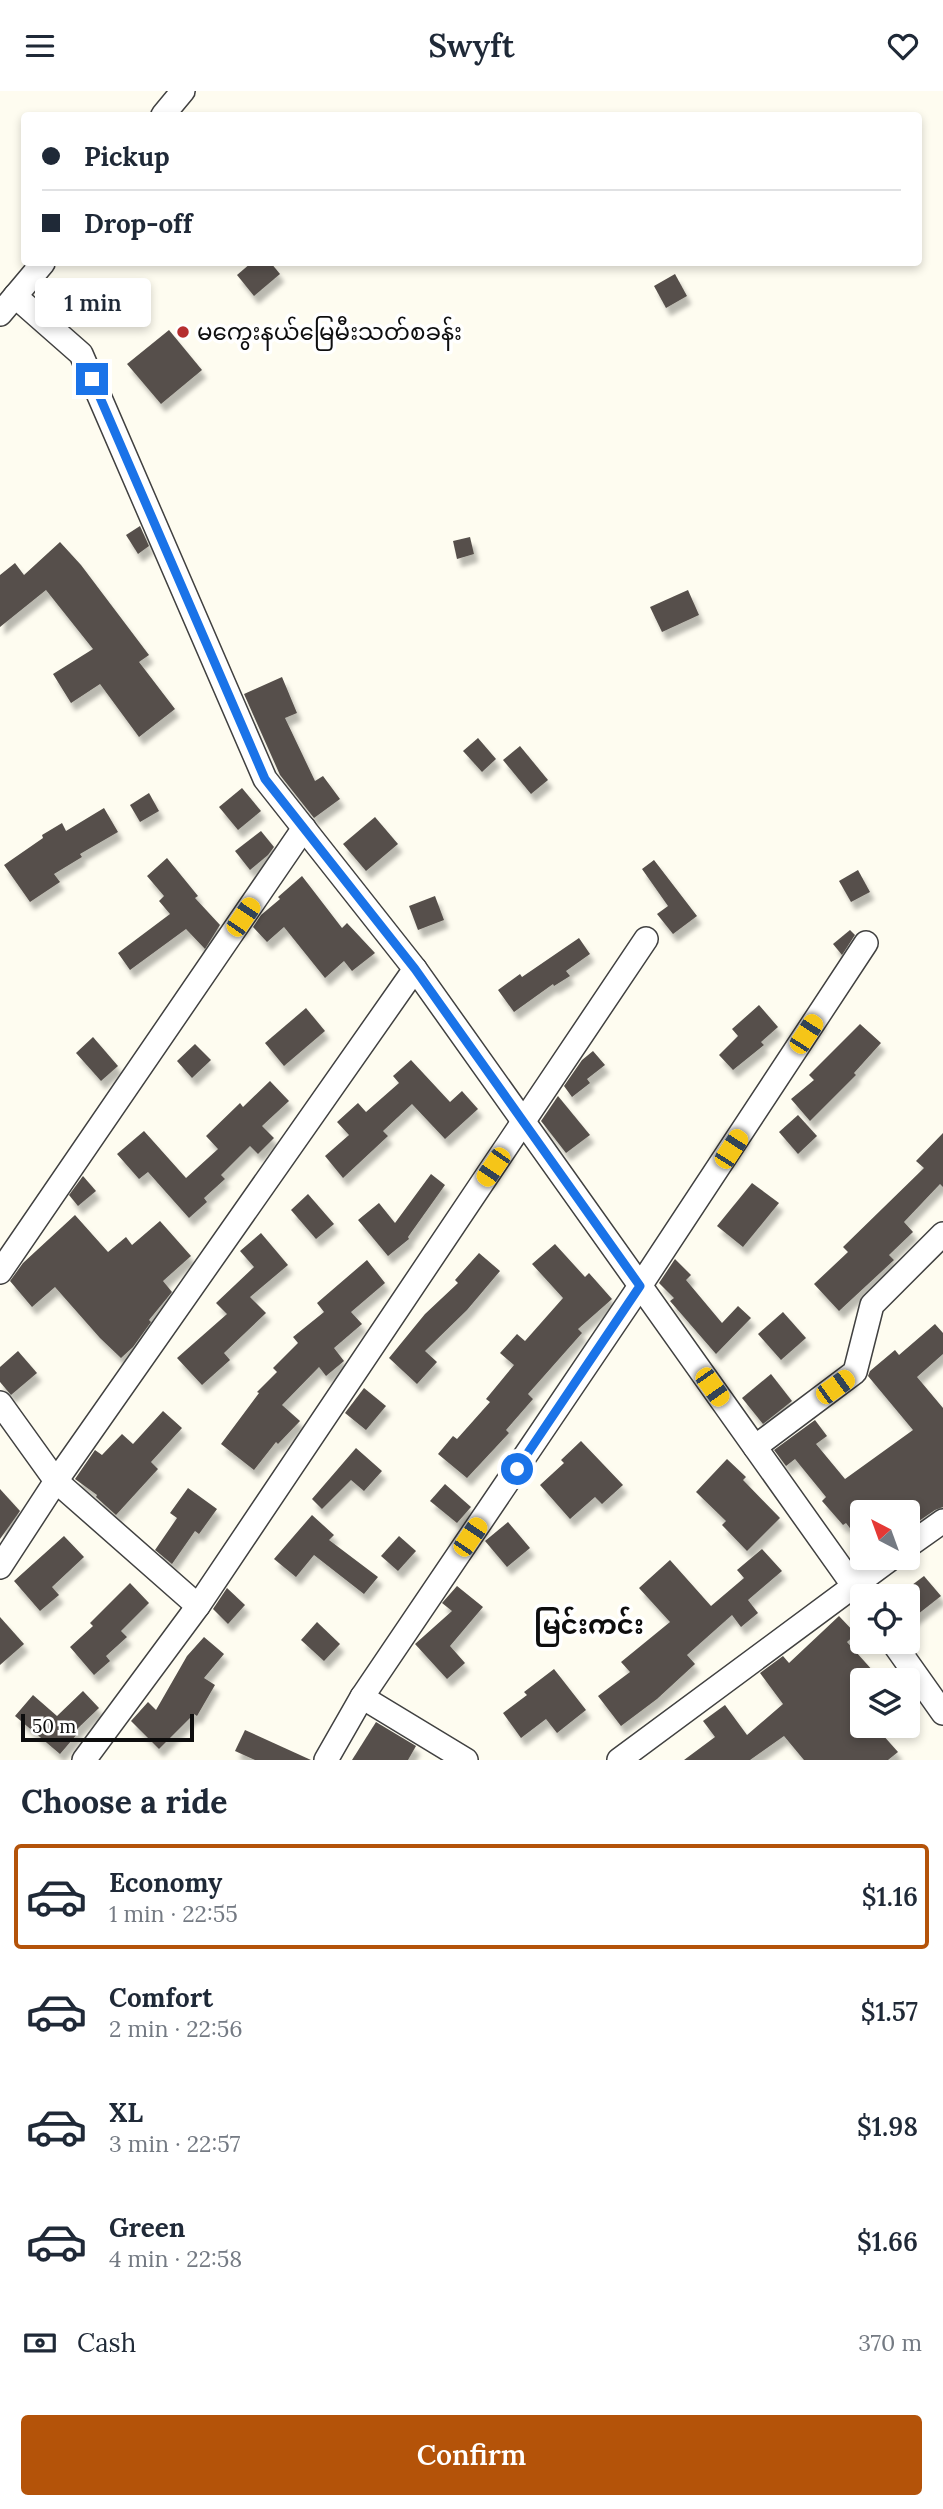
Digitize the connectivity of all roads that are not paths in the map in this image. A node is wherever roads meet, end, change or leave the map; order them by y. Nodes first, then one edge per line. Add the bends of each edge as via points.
1 (183, 91) edge
2 (166, 112) edge
3 (40, 266) edge
4 (15, 296) junction
5 (0, 314) edge
6 (304, 828) junction
7 (646, 939) dead end
8 (866, 943) dead end
9 (415, 969) junction
10 (524, 1121) junction
11 (943, 1234) edge
12 (0, 1272) edge
13 (640, 1286) junction
14 (0, 1403) edge
15 (755, 1447) junction
16 (56, 1481) junction
17 (943, 1521) edge
18 (920, 1537) edge
19 (0, 1567) edge
20 (880, 1570) edge
21 (852, 1584) edge
22 (867, 1584) edge
23 (850, 1599) edge
24 (198, 1606) junction
25 (901, 1654) edge
26 (362, 1697) junction
27 (943, 1713) edge
28 (84, 1760) edge
29 (326, 1760) edge
30 (466, 1760) edge
31 (619, 1760) edge

1 - 2 street
3 - 4 street
4 - 5 street
4 - 6 street via 81,354 265,779
6 - 9 street
6 - 12 street
7 - 10 street
8 - 13 street
9 - 10 street
9 - 16 street
10 - 13 street
10 - 24 street
11 - 15 street via 872,1305 855,1372
13 - 15 street
13 - 26 street
14 - 16 street
15 - 21 street
16 - 19 street
16 - 24 street
17 - 18 street
20 - 22 street
23 - 31 street
24 - 28 street
25 - 27 street
26 - 29 street
26 - 30 street

